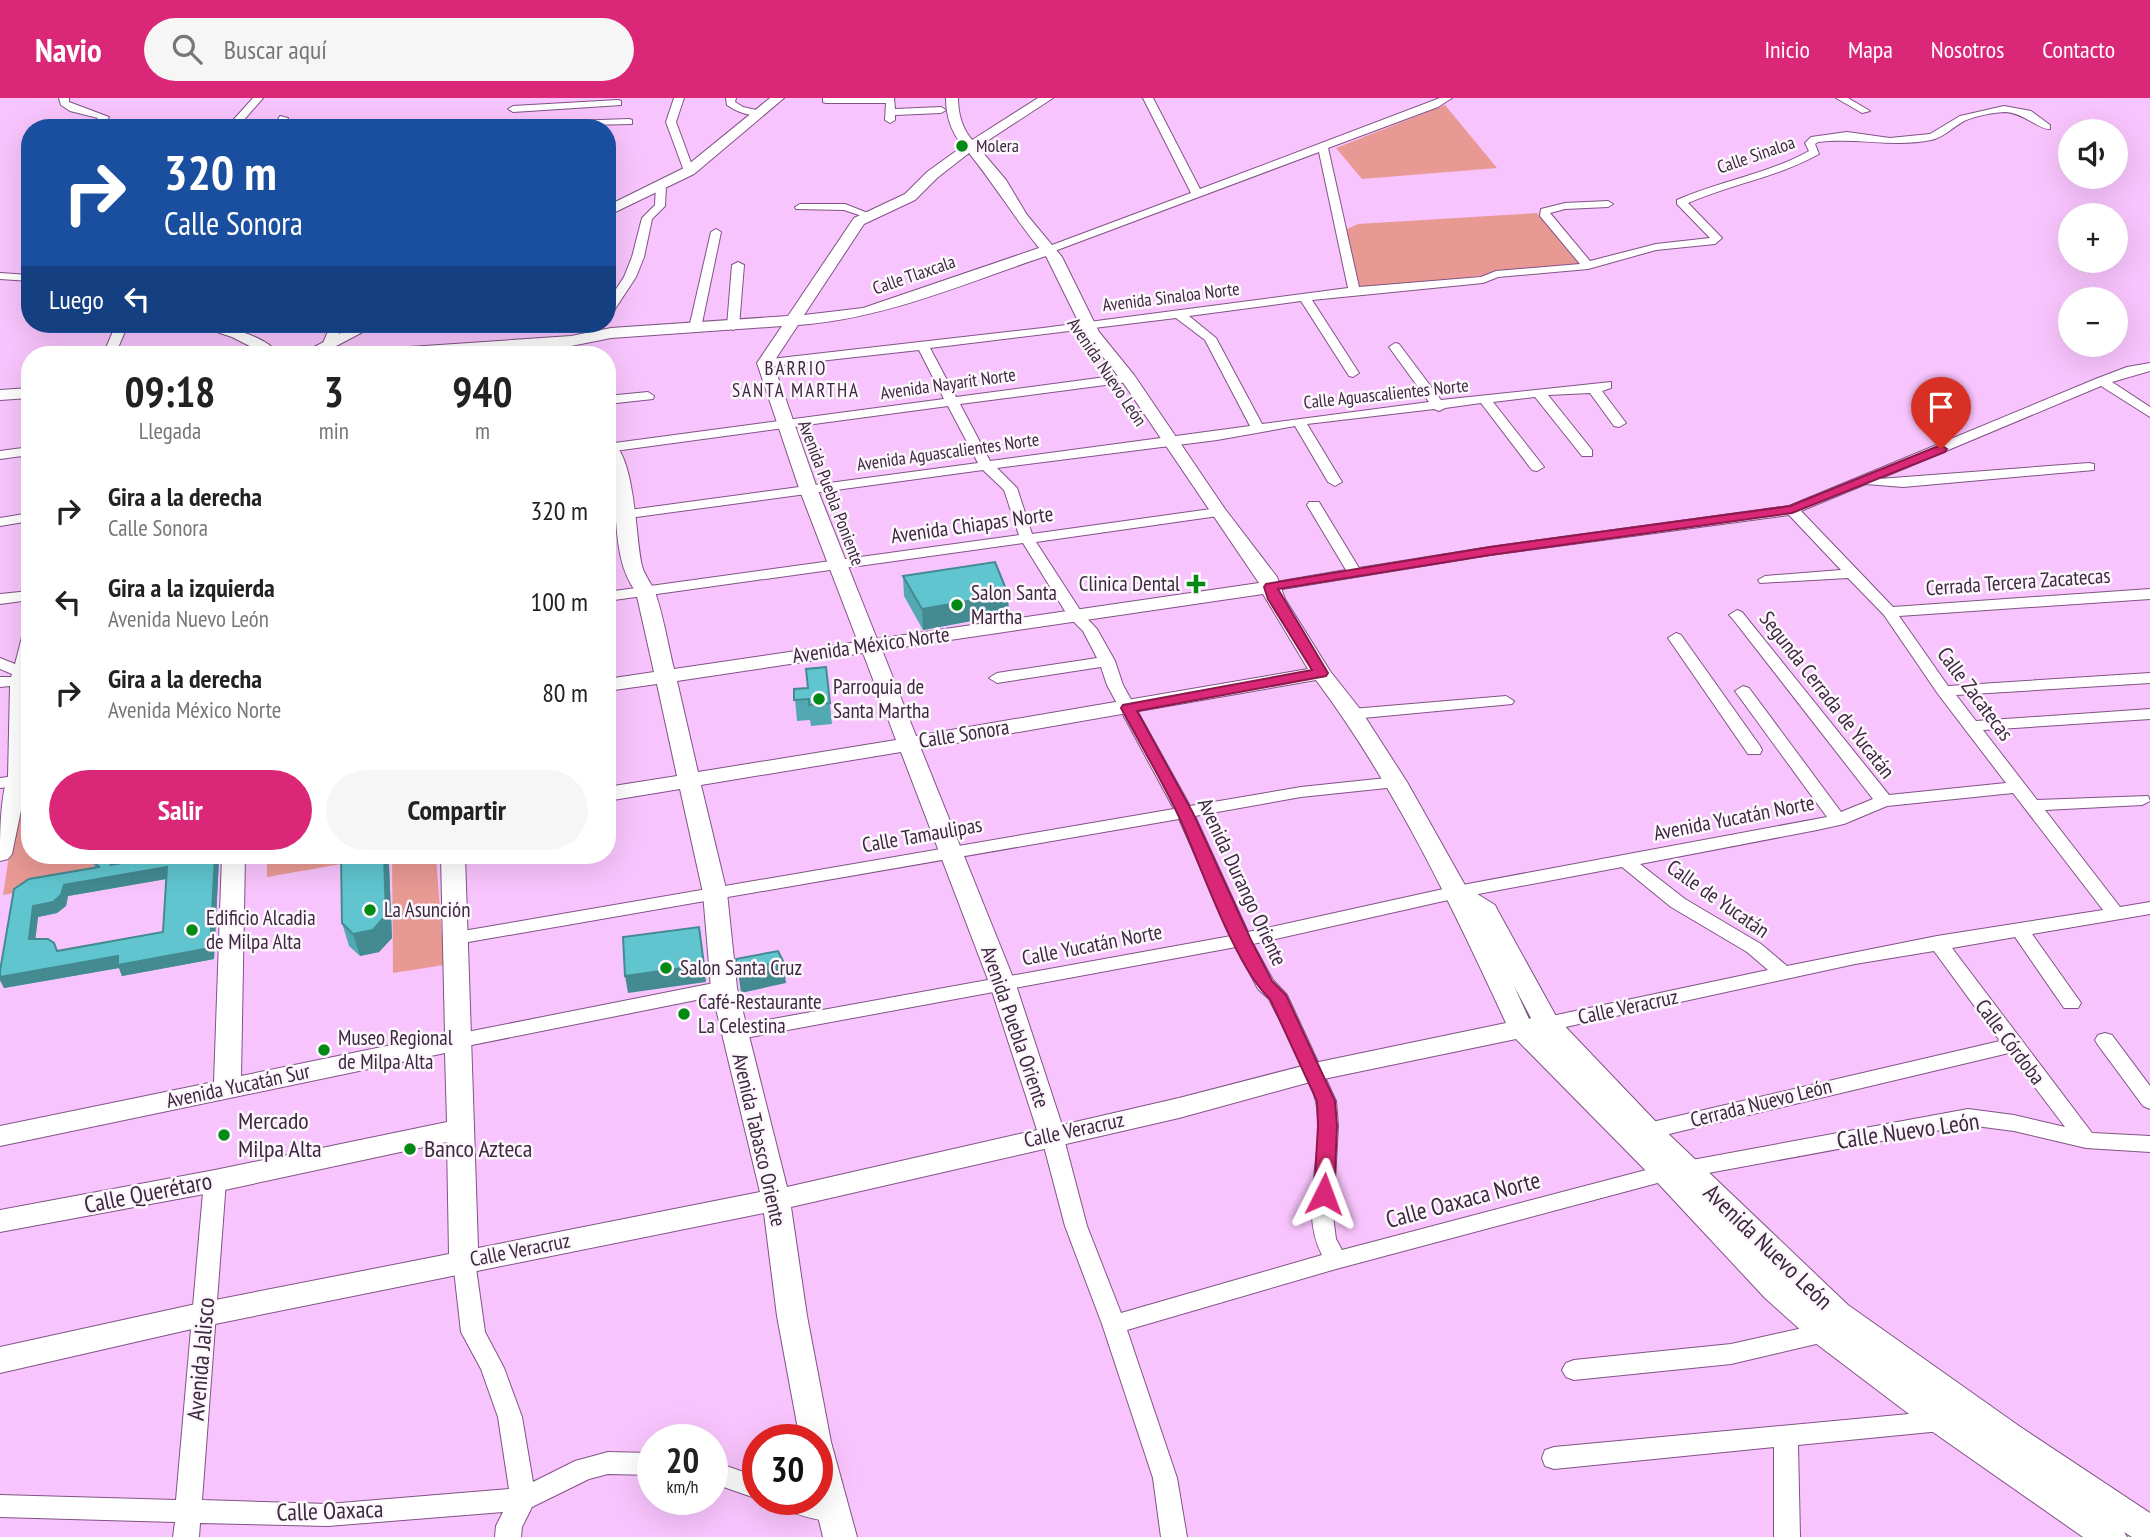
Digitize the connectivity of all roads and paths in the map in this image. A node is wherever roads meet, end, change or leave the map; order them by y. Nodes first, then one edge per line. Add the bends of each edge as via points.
1 (64, 98) edge
2 (258, 98) edge
3 (518, 98) edge
4 (679, 98) edge
5 (731, 98) edge
6 (778, 98) edge
7 (1047, 98) edge
8 (1148, 98) edge
9 (1447, 98) edge
10 (1842, 98) edge
11 (826, 100) dead end
12 (944, 102) edge
13 (586, 103) edge
14 (618, 103) dead end
15 (513, 109) junction
16 (1865, 111) dead end
17 (760, 113) junction
18 (103, 119) edge
19 (239, 119) edge
20 (511, 119) edge
21 (576, 119) edge
22 (629, 121) dead end
23 (616, 122) edge
24 (2047, 127) dead end
25 (1323, 148) junction
26 (965, 150) junction
27 (689, 171) junction
28 (662, 186) junction
29 (1198, 195) junction
30 (1608, 204) dead end
31 (800, 207) dead end
32 (616, 208) edge
33 (868, 215) junction
34 (716, 232) dead end
35 (1043, 251) junction
36 (738, 265) dead end
37 (1585, 266) junction
38 (0, 276) edge
39 (21, 277) edge
40 (1354, 291) junction
41 (1304, 297) junction
42 (616, 298) edge
43 (1178, 314) junction
44 (793, 323) junction
45 (733, 326) junction
46 (1081, 326) junction
47 (616, 328) edge
48 (695, 328) junction
49 (232, 333) edge
50 (333, 333) edge
51 (351, 333) edge
52 (600, 333) edge
53 (591, 338) junction
54 (329, 343) junction
55 (262, 346) edge
56 (324, 346) edge
57 (559, 346) edge
58 (590, 346) edge
59 (923, 346) junction
60 (1395, 347) dead end
61 (765, 363) junction
62 (2147, 370) edge
63 (1353, 373) dead end
64 (1121, 379) junction
65 (2102, 381) junction
66 (1539, 393) junction
67 (21, 394) edge
68 (0, 396) edge
69 (648, 397) dead end
70 (616, 399) edge
71 (1486, 401) junction
72 (953, 403) junction
73 (1439, 407) junction
74 (2150, 413) edge
75 (1299, 421) junction
76 (1619, 423) dead end
77 (785, 424) junction
78 (1258, 429) junction
79 (1163, 443) junction
80 (616, 446) edge
81 (21, 452) edge
82 (1587, 453) dead end
83 (0, 455) edge
84 (616, 465) edge
85 (986, 466) junction
86 (1537, 467) dead end
87 (2089, 467) dead end
88 (1866, 480) junction
89 (1335, 482) dead end
90 (809, 491) junction
91 (1314, 505) dead end
92 (1792, 509) junction
93 (616, 510) edge
94 (1211, 513) junction
95 (616, 516) edge
96 (21, 518) edge
97 (616, 519) edge
98 (0, 522) edge
99 (1027, 539) junction
100 (837, 564) junction
101 (1355, 573) junction
102 (1854, 573) junction
103 (1765, 580) dead end
104 (1269, 591) junction
105 (646, 592) junction
106 (2150, 593) edge
107 (21, 596) edge
108 (616, 596) edge
109 (0, 599) edge
110 (1889, 612) junction
111 (1076, 615) junction
112 (1737, 615) dead end
113 (1676, 638) dead end
114 (869, 645) junction
115 (1107, 661) junction
116 (0, 663) edge
117 (21, 672) edge
118 (1321, 673) junction
119 (20, 676) junction
120 (663, 677) junction
121 (997, 678) dead end
122 (2150, 678) edge
123 (0, 682) edge
124 (616, 684) edge
125 (1743, 691) dead end
126 (1944, 691) junction
127 (1506, 701) dead end
128 (1128, 708) junction
129 (1759, 712) junction
130 (1352, 714) junction
131 (2150, 714) edge
132 (1731, 716) junction
133 (1973, 726) junction
134 (909, 743) junction
135 (1754, 750) dead end
136 (691, 780) junction
137 (15, 781) edge
138 (1396, 782) junction
139 (2018, 787) junction
140 (616, 792) edge
141 (2142, 800) dead end
142 (1884, 801) junction
143 (2033, 805) junction
144 (1185, 813) junction
145 (1839, 820) junction
146 (953, 853) junction
147 (0, 854) edge
148 (1628, 862) junction
149 (233, 864) edge
150 (453, 864) edge
151 (1457, 892) junction
152 (715, 893) junction
153 (2150, 908) edge
154 (2114, 912) junction
155 (2018, 928) junction
156 (457, 939) junction
157 (1242, 940) junction
158 (1937, 942) junction
159 (1783, 974) junction
160 (1003, 985) junction
161 (724, 988) junction
162 (2071, 1003) dead end
163 (1534, 1027) junction
164 (734, 1033) junction
165 (2105, 1040) dead end
166 (457, 1041) junction
167 (2012, 1045) junction
168 (1314, 1072) junction
169 (227, 1088) junction
170 (2150, 1101) edge
171 (460, 1129) junction
172 (1648, 1131) junction
173 (1052, 1135) junction
174 (0, 1136) edge
175 (2085, 1140) junction
176 (2150, 1144) edge
177 (1676, 1171) junction
178 (215, 1181) junction
179 (776, 1200) junction
180 (0, 1221) edge
181 (1336, 1260) junction
182 (464, 1261) junction
183 (205, 1314) junction
184 (1114, 1324) junction
185 (1825, 1333) junction
186 (0, 1360) edge
187 (1574, 1370) dead end
188 (1941, 1421) junction
189 (813, 1424) edge
190 (1786, 1435) junction
191 (1555, 1458) dead end
192 (637, 1464) edge
193 (523, 1499) junction
194 (0, 1506) edge
195 (188, 1510) junction
196 (818, 1515) edge
197 (836, 1524) edge
198 (2150, 1531) edge
199 (186, 1537) edge
200 (508, 1537) edge
201 (1174, 1537) edge
202 (1787, 1537) edge
203 (2110, 1537) edge

1 - 18 street via 73,109
2 - 19 street
3 - 15 street
4 - 27 street via 671,122
5 - 17 street via 734,107
6 - 17 street
7 - 26 street
8 - 29 street
9 - 25 street, Calle Tlaxcala
10 - 16 street
11 - 12 street via 891,100 891,116
12 - 26 main road, Avenida Nuevo León via 948,135
13 - 14 street
13 - 15 street
13 - 21 street
15 - 20 street
17 - 27 street
22 - 23 street
24 - 37 street, Calle Sinaloa via 2028,113 2004,109 1963,118 1932,137 1815,139 1810,143 1815,152 1792,165 1681,202 1715,241 1656,247
25 - 29 street, Calle Tlaxcala
25 - 40 street
26 - 33 street via 910,197
26 - 35 main road, Avenida Nuevo León via 1001,183
27 - 28 street
28 - 32 street
28 - 42 street via 660,206 647,218 638,257
29 - 35 street, Calle Tlaxcala
30 - 37 street via 1545,211
31 - 33 street via 845,207
33 - 44 street via 859,221
34 - 48 street
35 - 44 street, Calle Tlaxcala via 866,312
35 - 46 main road, Avenida Nuevo León via 1057,260
36 - 45 street
37 - 40 street, Avenida Sinaloa Norte
38 - 39 street
40 - 41 street, Avenida Sinaloa Norte
41 - 43 street, Avenida Sinaloa Norte
41 - 63 street
43 - 46 street, Avenida Sinaloa Norte
43 - 78 street via 1210,338
44 - 45 street, Calle Tlaxcala
44 - 61 street
45 - 48 street, Calle Tlaxcala
46 - 59 street, Avenida Sinaloa Norte
46 - 64 main road, Avenida Nuevo León
47 - 48 street, Calle Tlaxcala
49 - 55 street
50 - 54 street
51 - 54 street
52 - 53 street, Calle Tlaxcala
53 - 57 street, Calle Tlaxcala
53 - 58 street
54 - 56 street
59 - 61 street, Avenida Sinaloa Norte
59 - 72 street, Avenida Durango Oriente
60 - 73 street
61 - 77 street, Avenida Puebla Poniente
62 - 65 street, Avenida México Norte
64 - 72 street, Avenida Nayarit Norte
64 - 79 main road, Avenida Nuevo León
65 - 74 street
65 - 88 street, Avenida México Norte
66 - 71 street, Calle Aguascalientes Norte
66 - 76 street, Calle Aguascalientes Norte via 1600,387
66 - 82 street
67 - 68 street
69 - 70 street
71 - 73 street, Calle Aguascalientes Norte
71 - 86 street
72 - 77 street, Avenida Nayarit Norte
72 - 85 street, Avenida Durango Oriente
73 - 75 street, Calle Aguascalientes Norte
75 - 78 street, Calle Aguascalientes Norte
75 - 89 street
77 - 80 street, Avenida Nayarit Norte
77 - 90 street, Avenida Puebla Poniente
78 - 79 street, Calle Aguascalientes Norte
79 - 85 street, Avenida Aguascalientes Norte
79 - 94 main road, Avenida Nuevo León
81 - 83 street
84 - 93 street, Avenida Tabasco Oriente via 621,477
85 - 90 street, Avenida Aguascalientes Norte
85 - 99 street, Avenida Durango Oriente via 1010,488
87 - 88 street via 1903,483
88 - 92 street, Avenida México Norte
90 - 95 street, Avenida Aguascalientes Norte
90 - 100 street, Avenida Puebla Poniente
91 - 101 street
92 - 101 street, Avenida México Norte
92 - 102 street, Calle Zacatecas
94 - 99 street, Avenida Chiapas Norte
94 - 104 main road, Avenida Nuevo León via 1267,578
96 - 98 street
97 - 105 street, Avenida Tabasco Oriente via 637,583
99 - 100 street, Avenida Chiapas Norte
99 - 111 street, Avenida Durango Oriente
100 - 105 street, Avenida Chiapas Norte
100 - 114 street, Avenida Puebla Poniente
101 - 104 street, Avenida México Norte
102 - 103 street
102 - 110 street, Calle Zacatecas
104 - 111 street, Avenida México Norte
104 - 118 street, Avenida Nuevo León
105 - 108 street, Avenida Chiapas Norte
105 - 120 street, Avenida Tabasco Oriente
106 - 110 street, Cerrada Tercera Zacatecas
107 - 109 street
110 - 126 street, Calle Zacatecas
111 - 114 street, Avenida México Norte
111 - 115 street, Avenida Durango Oriente
112 - 142 street, Segunda Cerrada de Yucatán
113 - 132 street
114 - 120 street, Avenida México Norte
114 - 134 street, Avenida Puebla Oriente
115 - 121 street
115 - 128 street, Avenida Durango Oriente
116 - 119 street
117 - 119 street
118 - 128 street, Calle Sonora
118 - 130 street, Avenida Nuevo León
119 - 123 street
119 - 137 street
120 - 124 street, Avenida México Norte
120 - 136 street, Avenida Tabasco Oriente
122 - 126 street
125 - 129 street
126 - 133 street, Calle Zacatecas
127 - 130 street
128 - 134 street, Calle Sonora
128 - 144 street, Avenida Durango Oriente
129 - 132 street
129 - 145 street
130 - 138 street, Avenida Nuevo León
131 - 133 street
132 - 135 street
133 - 139 street, Calle Zacatecas
134 - 136 street, Calle Sonora
134 - 146 street, Avenida Puebla Oriente
136 - 140 street, Calle Sonora
136 - 152 street, Avenida Tabasco Oriente
137 - 147 street
138 - 144 street, Calle Tamaulipas via 1301,792
138 - 151 street, Avenida Nuevo León
139 - 142 street, Avenida Yucatán Norte
139 - 143 street, Calle Zacatecas
141 - 143 street
142 - 145 street, Avenida Yucatán Norte
143 - 154 street, Calle Zacatecas
144 - 146 street, Calle Tamaulipas
144 - 157 street, Avenida Durango Oriente
145 - 148 street, Avenida Yucatán Norte
146 - 152 street, Calle Tamaulipas
146 - 160 street, Avenida Puebla Oriente
148 - 151 street, Avenida Yucatán Norte
148 - 159 street, Calle de Yucatán via 1678,903 1754,948
149 - 169 street
150 - 156 street
151 - 157 street, Calle Yucatán Norte
151 - 163 street, Avenida Nuevo León
152 - 156 street, Calle Tamaulipas
152 - 161 street, Avenida Tabasco Oriente
153 - 154 street, Calle Veracruz
154 - 155 street, Calle Veracruz
155 - 158 street, Calle Veracruz
155 - 162 street
156 - 166 street
157 - 160 street, Calle Yucatán Norte
157 - 168 street, Avenida Durango Oriente via 1265,984 1277,995
158 - 159 street, Calle Veracruz
158 - 167 street, Calle Córdoba
159 - 163 street, Calle Veracruz
160 - 164 street, Calle Yucatán Norte
160 - 173 street, Avenida Puebla Oriente
161 - 164 street, Avenida Tabasco Oriente
161 - 166 street, Avenida Yucatán Sur
163 - 168 street, Calle Veracruz
163 - 172 street, Avenida Nuevo León
163 - 177 street, Avenida Nuevo León
164 - 179 street, Avenida Tabasco Oriente
165 - 170 street
166 - 169 street, Avenida Yucatán Sur
166 - 171 street
167 - 172 street, Cerrada Nuevo León
167 - 175 street, Calle Córdoba
168 - 173 street, Calle Veracruz
168 - 181 street, Avenida Durango Oriente via 1326,1101 1328,1126 1322,1216 1325,1239
169 - 174 street, Avenida Yucatán Sur
171 - 178 street, Calle Querétaro
171 - 182 street
172 - 177 street, Avenida Nuevo León
173 - 179 street, Calle Veracruz
173 - 184 street, Avenida Puebla Oriente via 1076,1226
175 - 176 street, Calle Nuevo León
175 - 177 street, Calle Nuevo León via 1968,1117
177 - 181 street, Calle Oaxaca Norte
177 - 185 street, Avenida Nuevo León via 1775,1290
177 - 198 street, Avenida Nuevo León via 1837,1314
178 - 180 street, Calle Querétaro
178 - 183 street, Avenida Jalisco
179 - 182 street, Calle Veracruz
179 - 189 street, Avenida Tabasco Oriente
181 - 184 street, Calle Oaxaca Norte
182 - 183 street, Calle Veracruz
182 - 193 street via 473,1332 510,1417
183 - 186 street, Calle Veracruz
183 - 195 street, Avenida Jalisco
184 - 201 street, Avenida Puebla Oriente via 1165,1478
185 - 187 street via 1731,1354
185 - 188 street, Avenida Nuevo León
188 - 190 street
188 - 203 street, Avenida Nuevo León
190 - 191 street
190 - 202 street
192 - 193 street, Calle Oaxaca via 608,1463 584,1469
193 - 195 street, Calle Oaxaca via 328,1515
193 - 200 street
194 - 195 street, Calle Oaxaca
195 - 199 street, Avenida Jalisco
196 - 197 street

